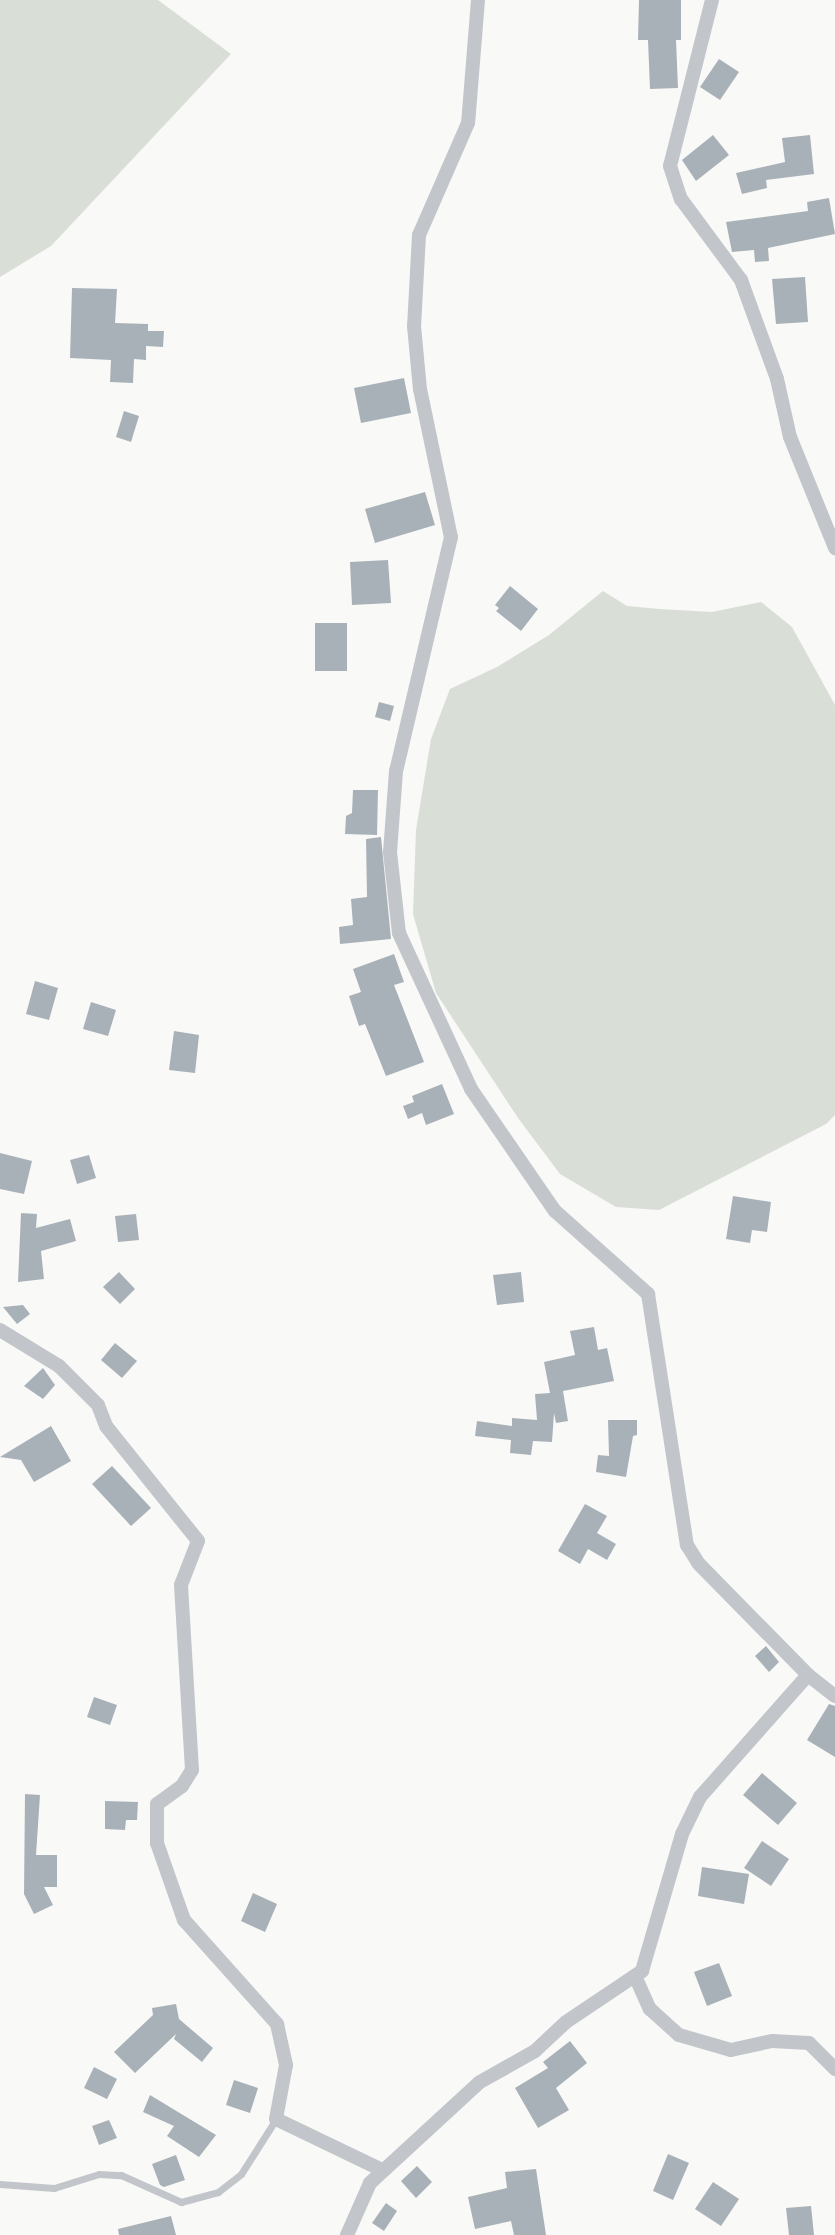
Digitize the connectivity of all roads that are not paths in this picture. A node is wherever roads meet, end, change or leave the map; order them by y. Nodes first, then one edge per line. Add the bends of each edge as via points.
1 (478, 0) edge
2 (712, 0) edge
3 (835, 548) edge
4 (0, 1330) edge
5 (808, 1675) junction
6 (835, 1696) edge
7 (635, 1976) junction
8 (835, 2069) edge
9 (276, 2119) junction
10 (382, 2170) junction
11 (0, 2184) edge
12 (347, 2235) edge

1 - 5 street via 468,123 419,235 414,326 420,389 451,537 396,771 390,852 399,933 471,1089 555,1211 648,1294 687,1545 699,1564
2 - 3 street via 670,166 681,199 741,280 777,379 790,437
4 - 9 street via 59,1366 98,1405 106,1426 198,1541 181,1585 192,1770 182,1786 157,1804 157,1843 184,1920 277,2024 286,2065
5 - 6 street
5 - 7 street via 700,1797 682,1834 642,1971
7 - 8 street via 650,2009 679,2035 731,2050 772,2041 809,2043
7 - 10 street via 566,2022 535,2051 480,2082
9 - 10 street
9 - 11 lane via 241,2174 218,2192 181,2202 121,2175 99,2174 54,2188
10 - 12 street via 370,2183

